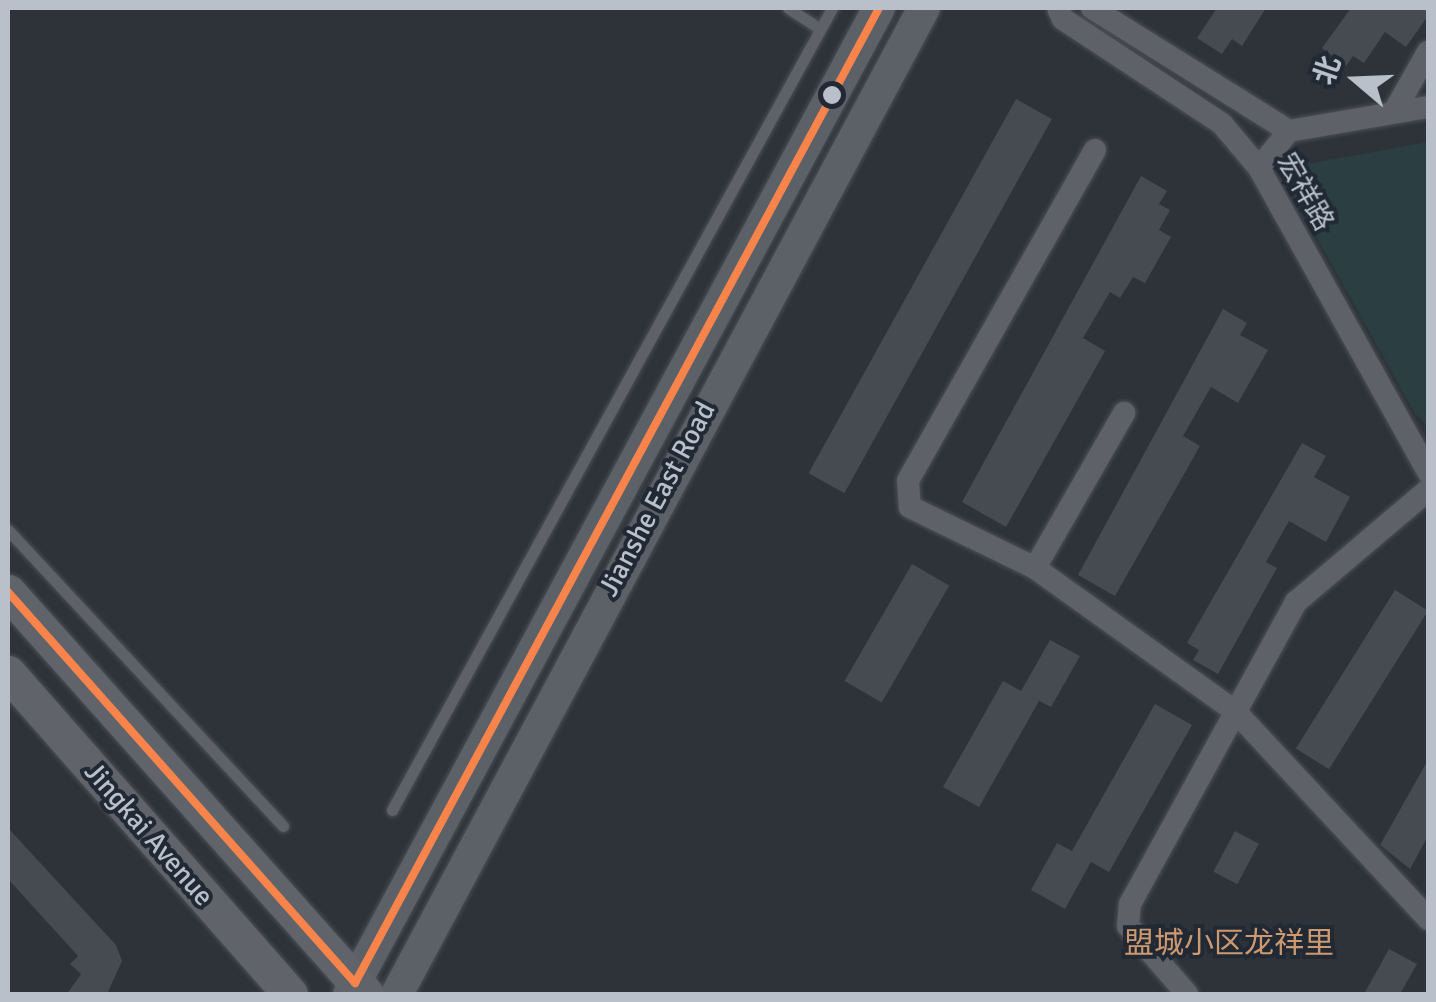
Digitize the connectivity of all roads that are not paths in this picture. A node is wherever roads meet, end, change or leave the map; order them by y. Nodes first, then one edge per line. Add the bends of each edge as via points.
1 (788, 8) edge
2 (832, 8) edge
3 (879, 8) edge
4 (924, 8) edge
5 (1058, 8) edge
6 (1092, 8) edge
7 (820, 28) junction
8 (1428, 52) edge
9 (1428, 106) edge
10 (1394, 112) junction
11 (1289, 131) junction
12 (1095, 150) dead end
13 (1259, 168) junction
14 (1124, 413) dead end
15 (1428, 472) edge
16 (1428, 490) edge
17 (8, 530) edge
18 (1035, 568) junction
19 (8, 592) edge
20 (8, 674) edge
21 (1235, 711) junction
22 (392, 810) dead end
23 (283, 826) dead end
24 (1428, 919) edge
25 (357, 991) edge
26 (290, 994) edge
27 (397, 994) edge
28 (1187, 994) edge

1 - 7 lane
2 - 7 lane
3 - 25 main road, Jianshe East Road
4 - 27 main road, Jianshe East Road
5 - 13 street, 宏祥路 via 1063,19 1222,124
6 - 11 street
7 - 22 lane
8 - 10 street
9 - 10 street
10 - 11 street
11 - 13 street
12 - 18 street via 906,495 925,515
13 - 15 street, 宏祥路
14 - 18 street
16 - 21 street via 1296,602
17 - 23 lane
18 - 21 street
19 - 25 main road, Jingkai Avenue
20 - 26 main road, Jingkai Avenue
21 - 24 street
21 - 28 street via 1130,904 1128,926

